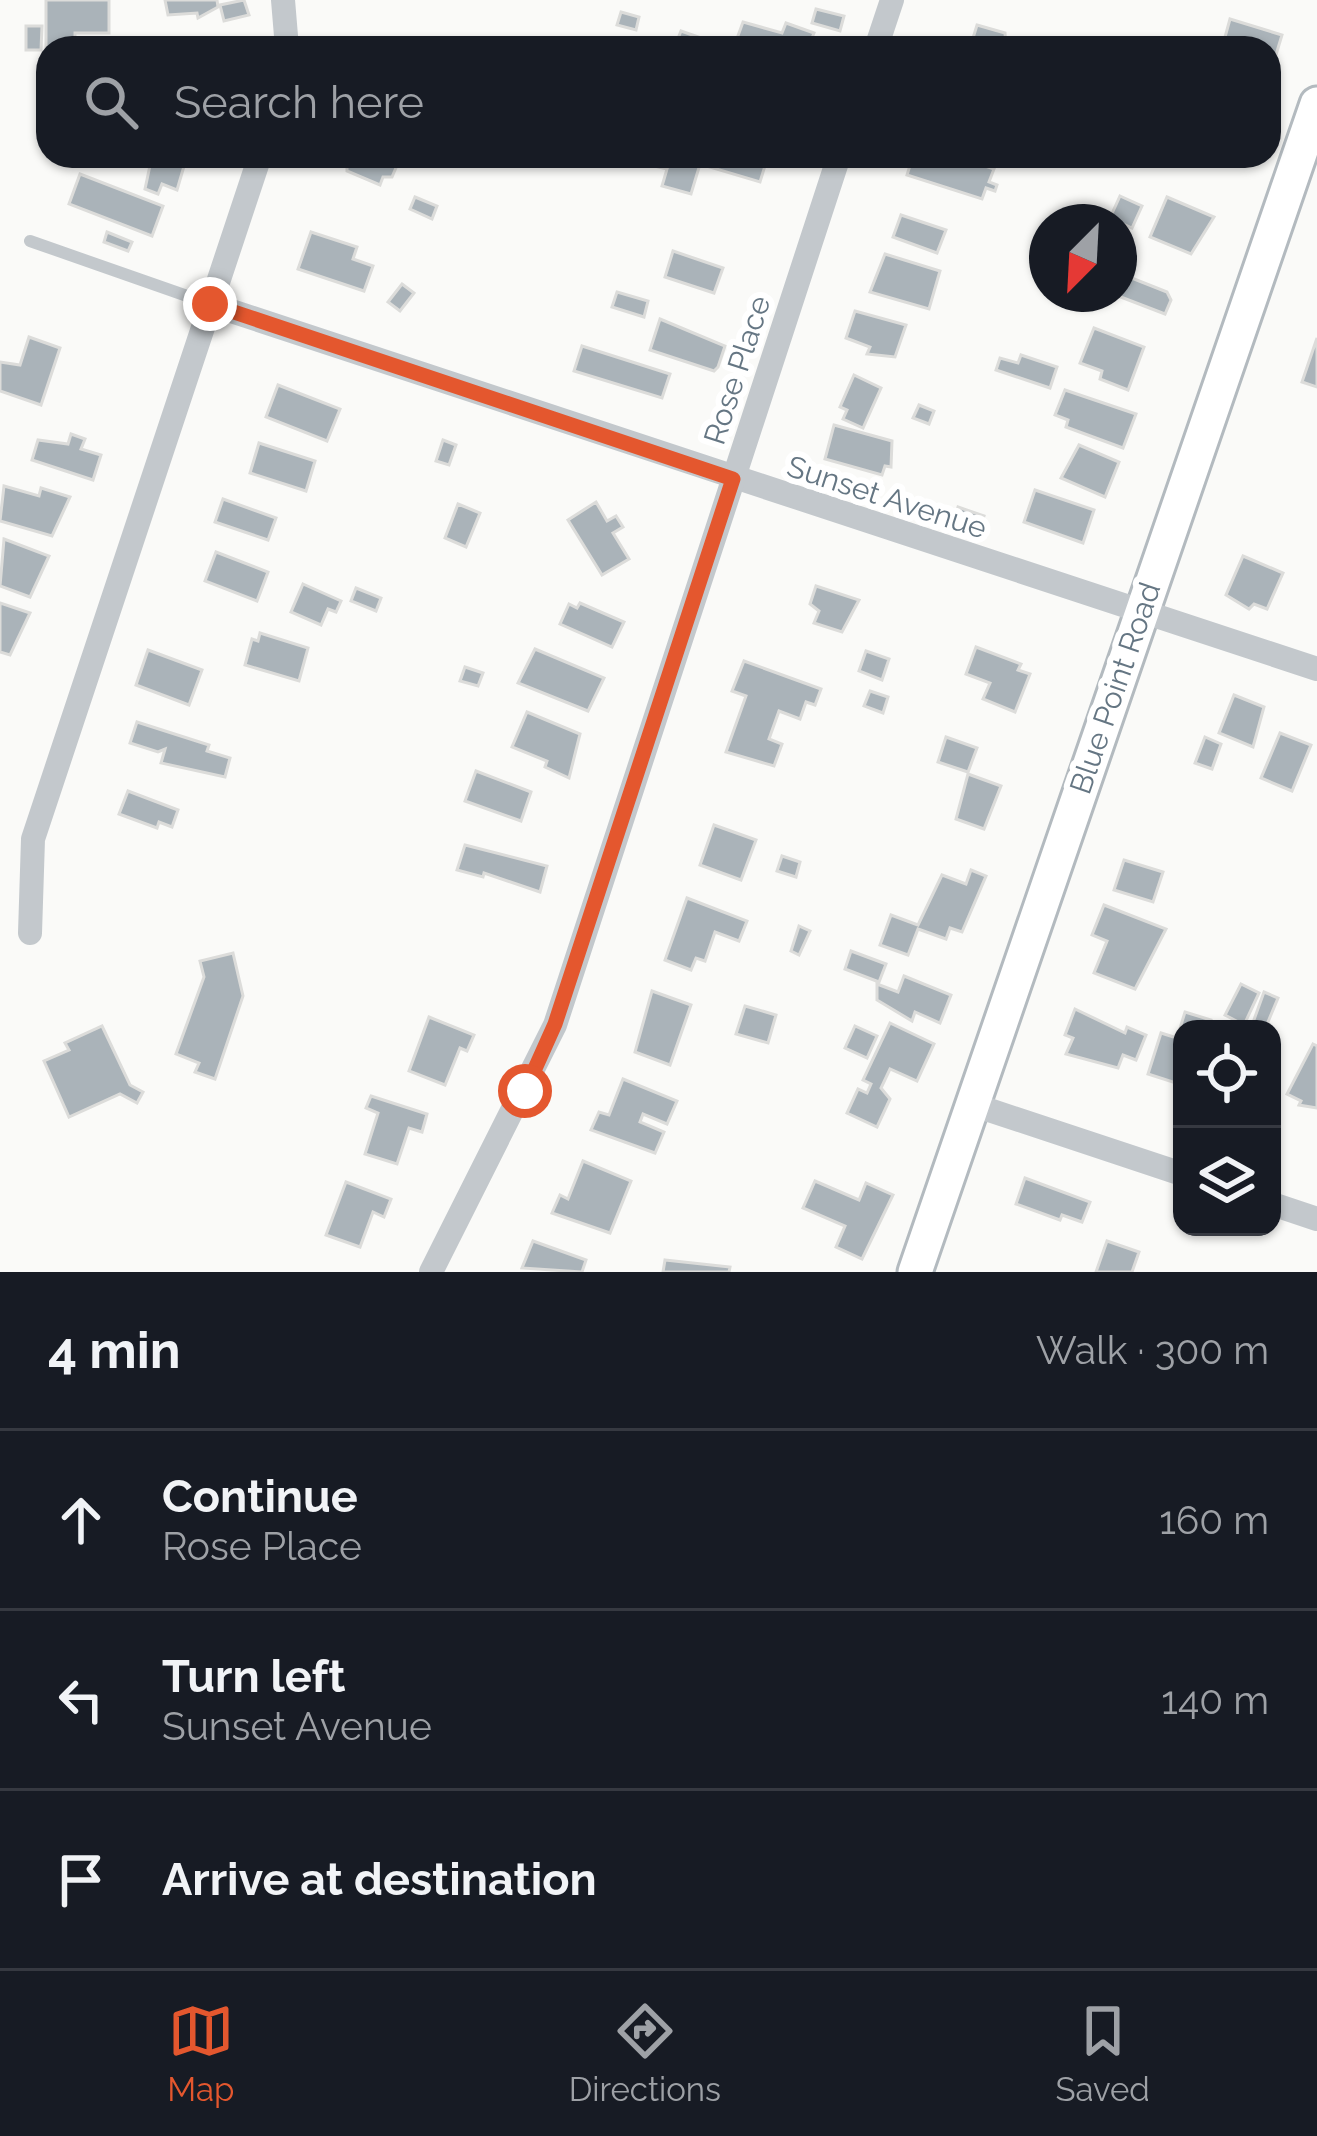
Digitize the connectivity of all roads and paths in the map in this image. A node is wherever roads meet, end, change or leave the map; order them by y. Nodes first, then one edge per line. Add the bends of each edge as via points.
1 (284, 0) edge
2 (892, 0) edge
3 (286, 36) edge
4 (879, 36) edge
5 (1317, 104) edge
6 (256, 168) edge
7 (835, 168) edge
8 (30, 241) dead end
9 (210, 304) junction
10 (733, 479) junction
11 (1141, 610) junction
12 (1317, 669) edge
13 (30, 933) dead end
14 (974, 1105) junction
15 (1173, 1171) edge
16 (1281, 1207) edge
17 (1317, 1219) edge
18 (430, 1272) edge
19 (915, 1272) edge

1 - 3 street
2 - 4 street
5 - 11 street, Blue Point Road
6 - 9 street
7 - 10 street, Rose Place
8 - 9 lane, Sunset Avenue
9 - 10 street, Sunset Avenue
9 - 13 street via 33,839
10 - 11 street, Sunset Avenue
10 - 18 street, Rose Place via 555,1024
11 - 12 street, Sunset Avenue
11 - 14 street, Blue Point Road
14 - 15 street
14 - 19 street, Blue Point Road
16 - 17 street

